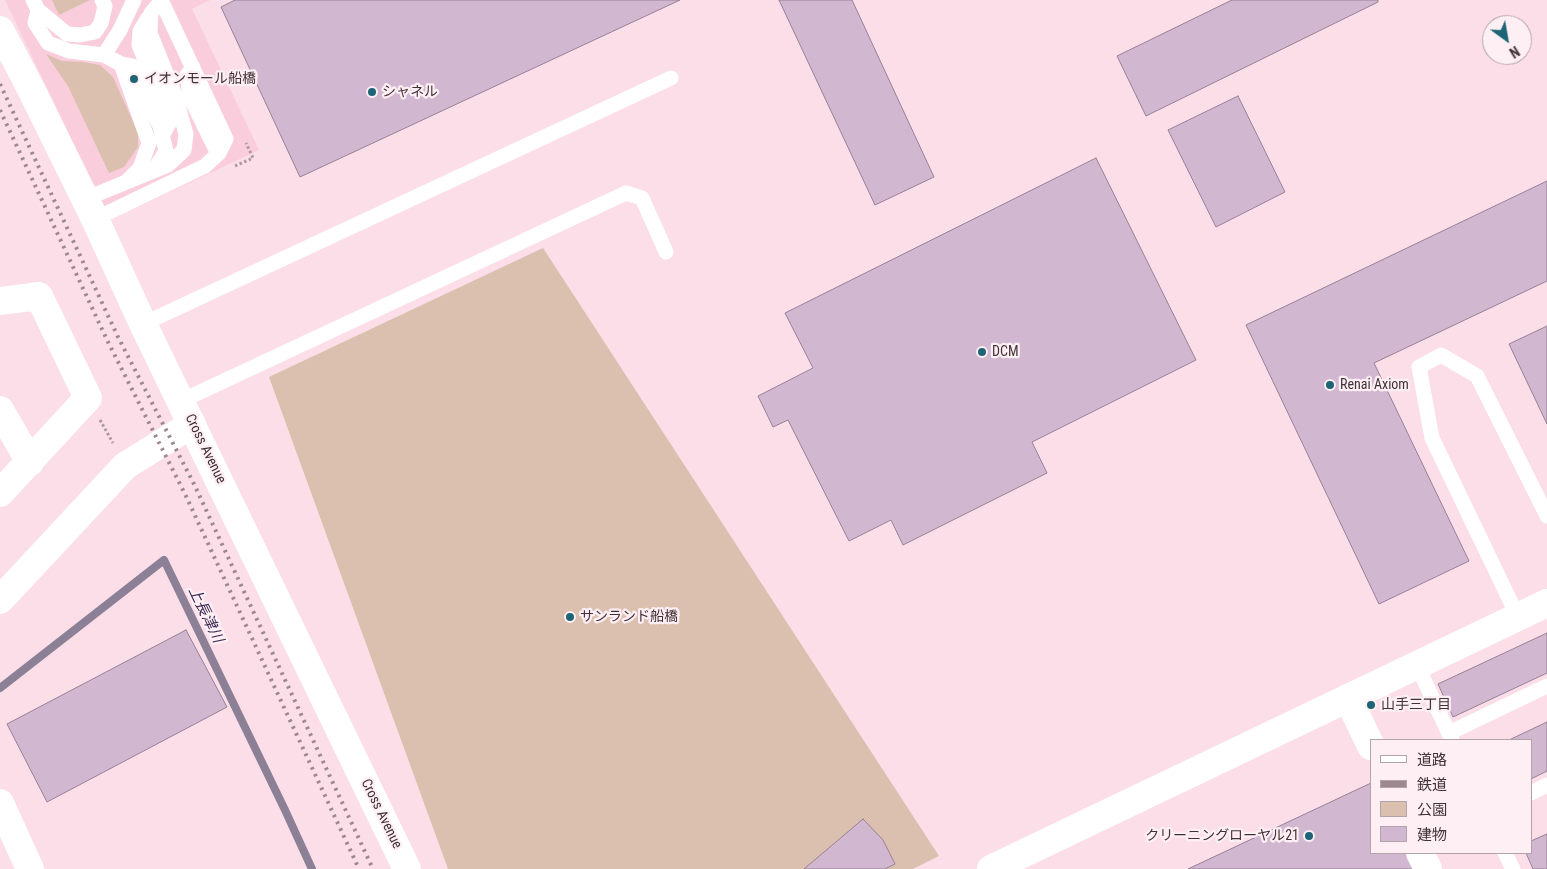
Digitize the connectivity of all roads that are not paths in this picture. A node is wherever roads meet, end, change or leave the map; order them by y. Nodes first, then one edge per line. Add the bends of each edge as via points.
1 (102, 0) edge
2 (134, 0) edge
3 (162, 0) edge
4 (36, 5) edge
5 (151, 14) junction
6 (0, 30) edge
7 (104, 55) junction
8 (121, 64) junction
9 (672, 78) dead end
10 (163, 136) junction
11 (153, 171) junction
12 (125, 183) junction
13 (90, 209) junction
14 (666, 252) dead end
15 (0, 301) edge
16 (143, 324) junction
17 (0, 410) edge
18 (187, 412) junction
19 (30, 462) junction
20 (0, 493) edge
21 (1547, 516) edge
22 (0, 600) edge
23 (1547, 603) edge
24 (1518, 617) junction
25 (1417, 665) junction
26 (1547, 686) edge
27 (1348, 698) junction
28 (1451, 737) edge
29 (1370, 744) edge
30 (1547, 786) edge
31 (1532, 793) edge
32 (0, 803) edge
33 (1420, 854) edge
34 (1506, 854) edge
35 (30, 869) edge
36 (407, 869) edge
37 (991, 869) edge
38 (1428, 869) edge
39 (1513, 869) edge

1 - 4 lane via 101,23 95,32 80,34 67,34
2 - 7 lane
3 - 5 lane
3 - 13 lane via 226,139 218,154 205,166
4 - 7 lane via 35,23 48,43 69,51
5 - 10 lane via 140,30 139,45 170,122
5 - 11 lane via 150,33 176,96 186,134 184,150 168,165
6 - 13 street, Cross Avenue
7 - 8 lane
8 - 10 lane via 132,66
8 - 12 lane via 149,143 140,168
9 - 16 lane
10 - 11 lane via 166,151
11 - 12 lane
12 - 13 lane
13 - 16 street, Cross Avenue
14 - 18 lane via 642,198 626,193
15 - 19 street via 39,296 88,398
16 - 18 street, Cross Avenue
17 - 19 street
18 - 22 street via 125,466
18 - 36 street, Cross Avenue
19 - 20 street
21 - 24 lane via 1477,376 1440,355 1419,367 1432,438
23 - 24 street
24 - 25 street
25 - 27 street
25 - 28 lane
26 - 28 lane
27 - 29 street
27 - 37 street
30 - 31 lane
32 - 35 street
33 - 38 street
34 - 39 lane

